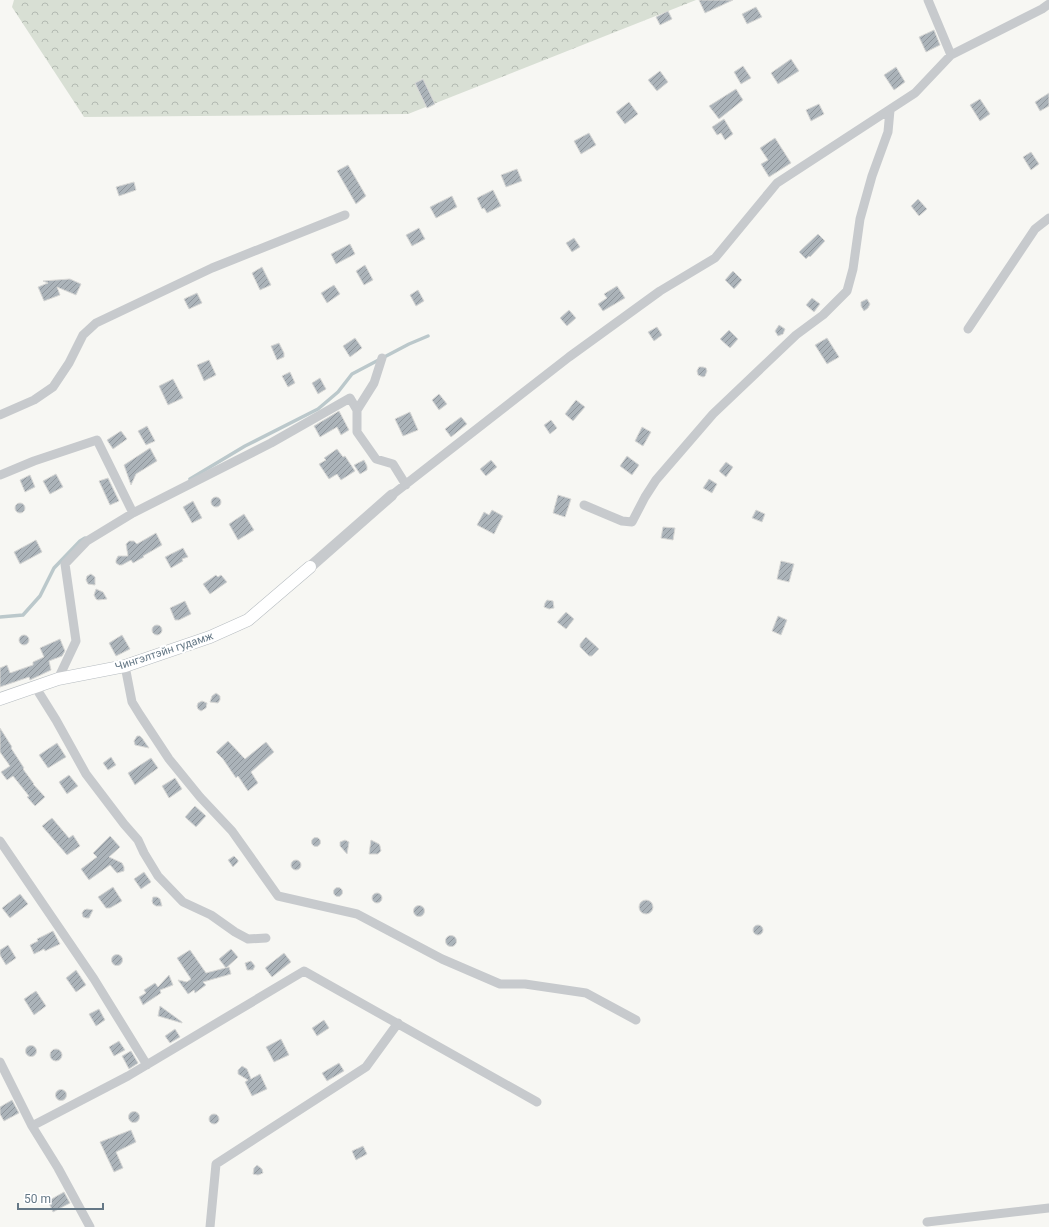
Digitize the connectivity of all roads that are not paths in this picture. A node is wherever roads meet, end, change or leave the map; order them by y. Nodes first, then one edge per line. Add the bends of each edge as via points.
1 (928, 0) edge
2 (1049, 4) edge
3 (951, 55) junction
4 (890, 110) junction
5 (345, 215) dead end
6 (1049, 218) edge
7 (968, 330) dead end
8 (382, 358) dead end
9 (357, 410) junction
10 (0, 415) edge
11 (0, 475) edge
12 (406, 485) junction
13 (392, 495) joint
14 (584, 505) dead end
15 (133, 513) junction
16 (310, 567) joint
17 (125, 666) junction
18 (58, 679) junction
19 (36, 688) junction
20 (0, 699) edge
21 (0, 841) edge
22 (266, 938) dead end
23 (636, 1020) dead end
24 (398, 1023) junction
25 (0, 1062) edge
26 (147, 1065) junction
27 (537, 1102) dead end
28 (32, 1126) junction
29 (1049, 1208) edge
30 (927, 1222) dead end
31 (90, 1227) edge
32 (210, 1227) edge

1 - 3 street
2 - 3 street
3 - 4 street via 915,93
4 - 12 street via 777,183 715,258 660,291 569,357
4 - 14 street via 888,132 860,219 846,291 823,315 796,335 713,414 656,480 632,522 622,521
5 - 10 street via 212,268 96,323 83,335 53,387 34,400
6 - 7 street via 1035,229
8 - 9 street via 374,383
9 - 12 street via 357,432 376,459 393,464
9 - 15 street via 350,398
11 - 15 street via 97,440
12 - 13 street
13 - 16 street
15 - 18 street via 88,541 65,564 76,641
16 - 17 main road, Чингэлтэйн гудамж via 248,620 210,637
17 - 18 main road, Чингэлтэйн гудамж
17 - 23 street via 132,702 140,715 200,797 232,830 278,896 357,914 442,959 500,984 525,984 586,994
18 - 19 main road, Чингэлтэйн гудамж
19 - 20 main road, Чингэлтэйн гудамж
19 - 22 street via 86,774 138,840 158,876 183,902 211,915 235,932 248,939
21 - 26 street via 94,979
24 - 26 street via 304,971
24 - 27 street
24 - 32 street via 366,1067 216,1164
25 - 28 street
26 - 28 street
28 - 31 street
29 - 30 street

